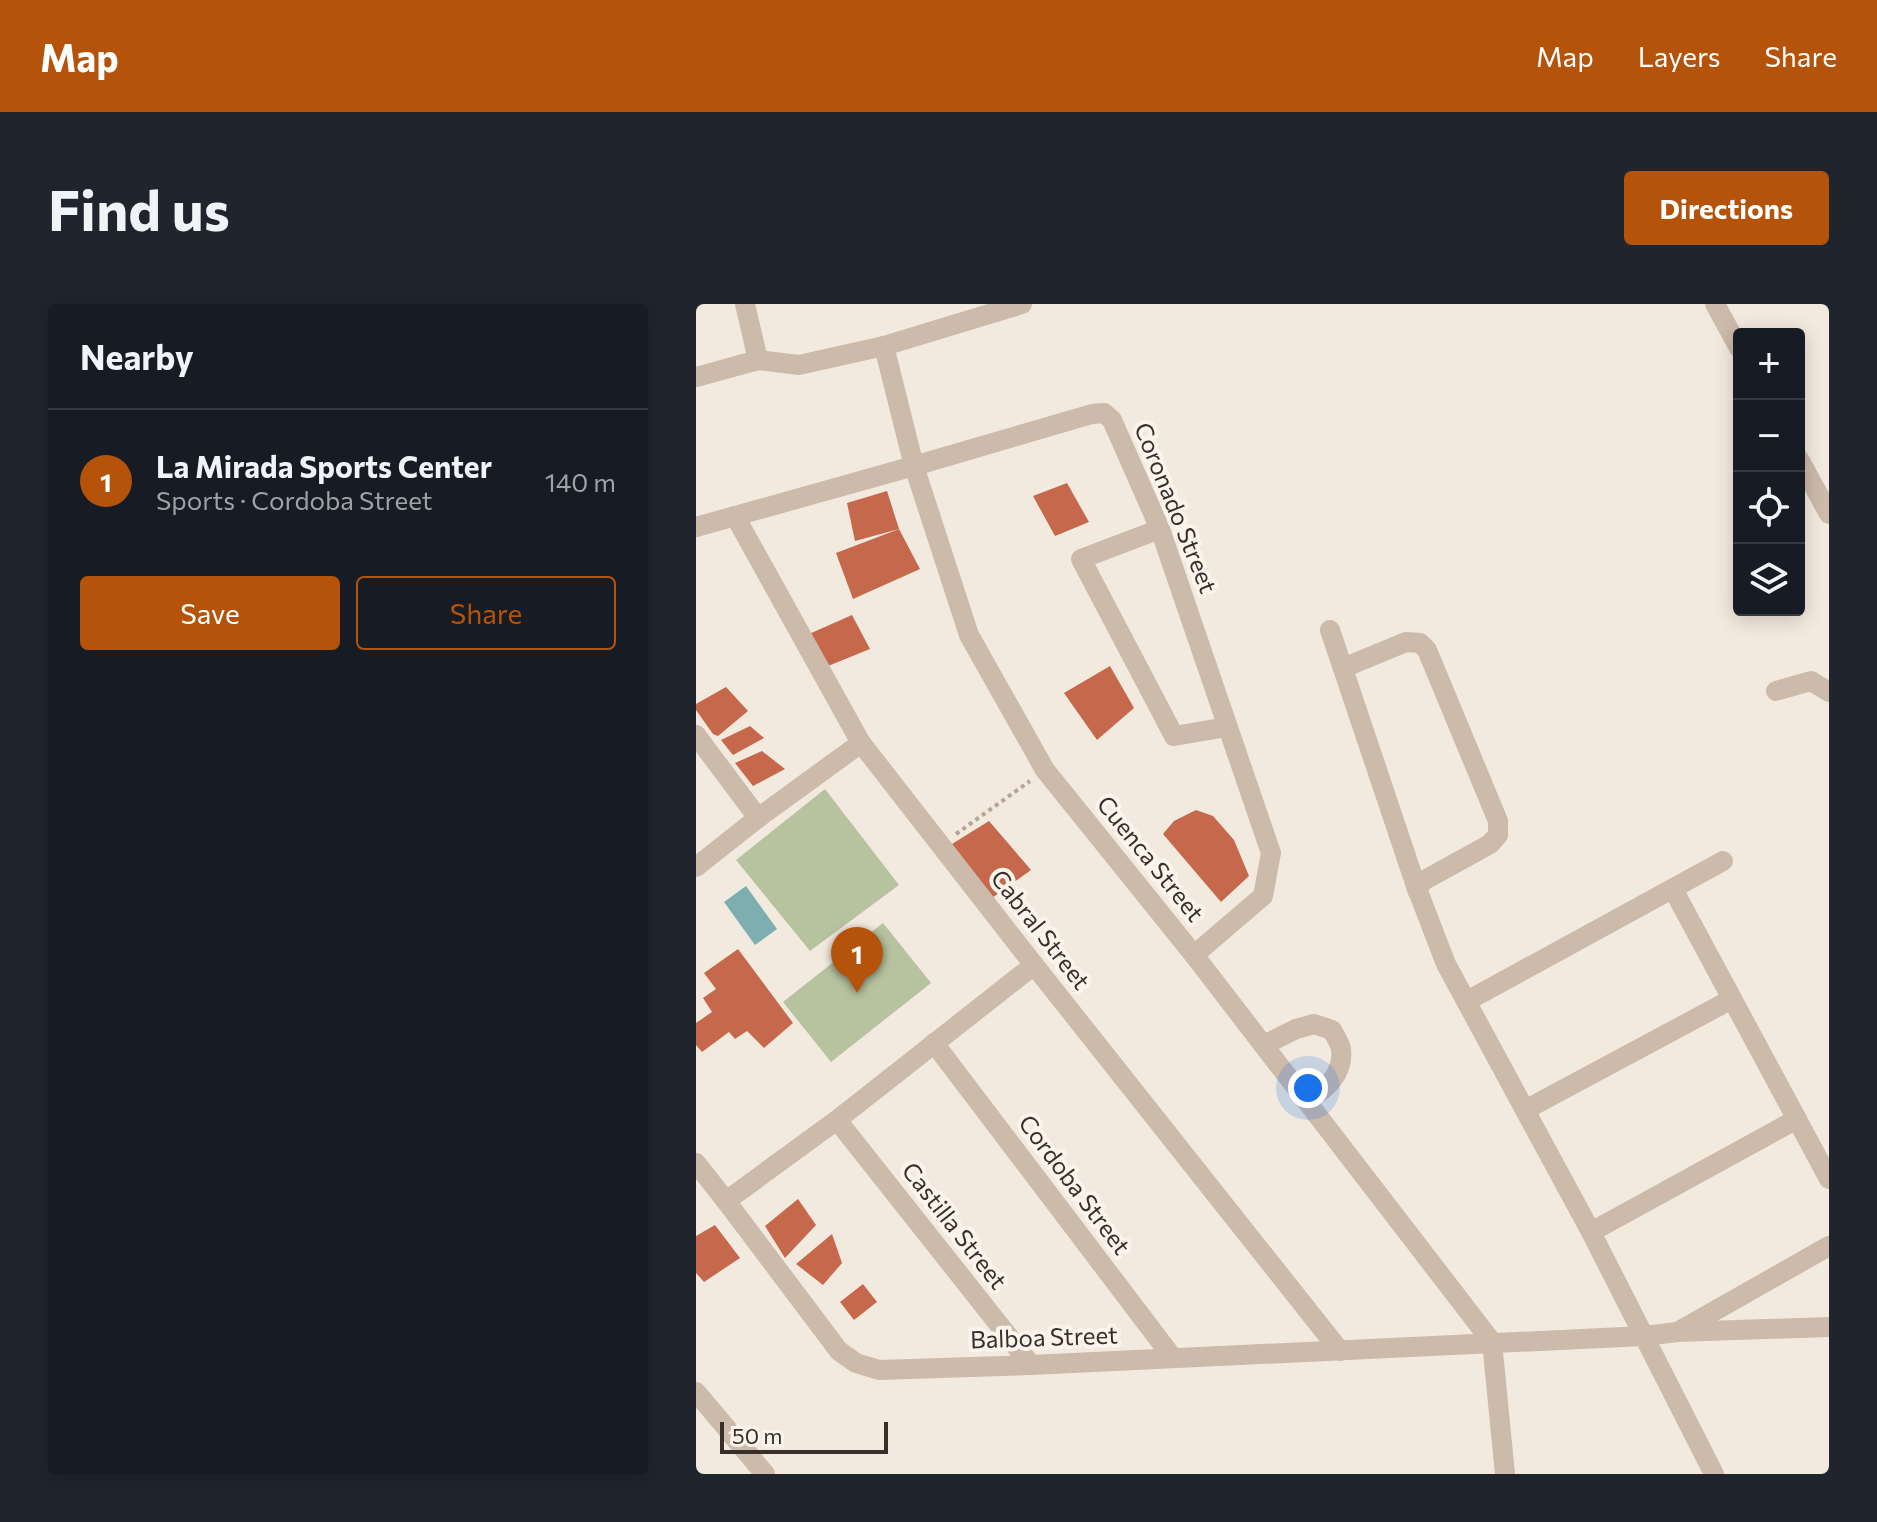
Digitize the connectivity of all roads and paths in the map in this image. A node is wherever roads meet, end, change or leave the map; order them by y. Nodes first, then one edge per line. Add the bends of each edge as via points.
1 (745, 304) edge
2 (1022, 304) edge
3 (1715, 304) edge
4 (1733, 337) edge
5 (884, 346) junction
6 (758, 360) junction
7 (696, 377) edge
8 (914, 466) junction
9 (1805, 470) edge
10 (1829, 514) edge
11 (735, 516) junction
12 (696, 527) edge
13 (1160, 529) junction
14 (1330, 630) dead end
15 (1343, 668) junction
16 (1776, 691) dead end
17 (1829, 692) edge
18 (1227, 727) junction
19 (696, 735) edge
20 (861, 743) junction
21 (1045, 770) junction
22 (758, 818) junction
23 (941, 845) junction
24 (1723, 861) dead end
25 (696, 867) edge
26 (1673, 889) junction
27 (1417, 890) junction
28 (1194, 955) junction
29 (1034, 965) junction
30 (1732, 999) junction
31 (1467, 1001) junction
32 (934, 1043) junction
33 (1264, 1045) junction
34 (1307, 1101) junction
35 (1525, 1110) junction
36 (1797, 1119) junction
37 (837, 1120) junction
38 (696, 1163) edge
39 (1829, 1179) edge
40 (726, 1201) junction
41 (1591, 1232) junction
42 (1829, 1246) edge
43 (1829, 1327) edge
44 (1677, 1332) junction
45 (1644, 1336) junction
46 (1492, 1342) junction
47 (1340, 1351) junction
48 (1173, 1358) junction
49 (1031, 1365) junction
50 (696, 1392) edge
51 (765, 1474) edge
52 (1505, 1474) edge
53 (1714, 1474) edge

1 - 6 street
2 - 5 street
3 - 4 street
5 - 6 street via 799,365
5 - 8 street, Cuenca Street
6 - 7 street
8 - 11 street, Coronado Street
8 - 13 street, Coronado Street via 1104,413 1112,420
8 - 21 street, Cuenca Street via 969,635
9 - 10 street
11 - 12 street, Coronado Street
11 - 20 street, Cabral Street
13 - 18 street, Coronado Street
13 - 18 street via 1081,559 1174,736
14 - 15 street
15 - 27 street
15 - 27 street via 1406,642 1420,643 1498,821 1498,835 1490,844 1423,881
16 - 17 street via 1811,681
18 - 28 street, Coronado Street via 1271,853 1263,896
19 - 22 street
20 - 22 street
20 - 23 street, Cabral Street
21 - 23 path
21 - 28 street, Cuenca Street
22 - 25 street
23 - 29 street, Cabral Street
24 - 26 street
26 - 30 street
26 - 31 street
27 - 31 street
28 - 33 street, Cuenca Street
29 - 32 street
29 - 47 street, Cabral Street
30 - 35 street
30 - 36 street
31 - 35 street
32 - 37 street
32 - 48 street, Cordoba Street
33 - 34 street, Cuenca Street
33 - 34 street via 1314,1024 1332,1030 1341,1047 1339,1069 1327,1088
34 - 46 street, Cuenca Street
35 - 41 street
36 - 39 street
36 - 41 street
37 - 40 street
37 - 49 street, Castilla Street
38 - 40 street, Balboa Street
40 - 49 street, Balboa Street via 839,1351 856,1363 879,1370
41 - 45 street
42 - 44 street
43 - 44 street, Balboa Street
44 - 45 street, Balboa Street
45 - 46 street, Balboa Street
45 - 53 street
46 - 47 street, Balboa Street
46 - 52 street
47 - 48 street, Balboa Street
48 - 49 street, Balboa Street
50 - 51 street

